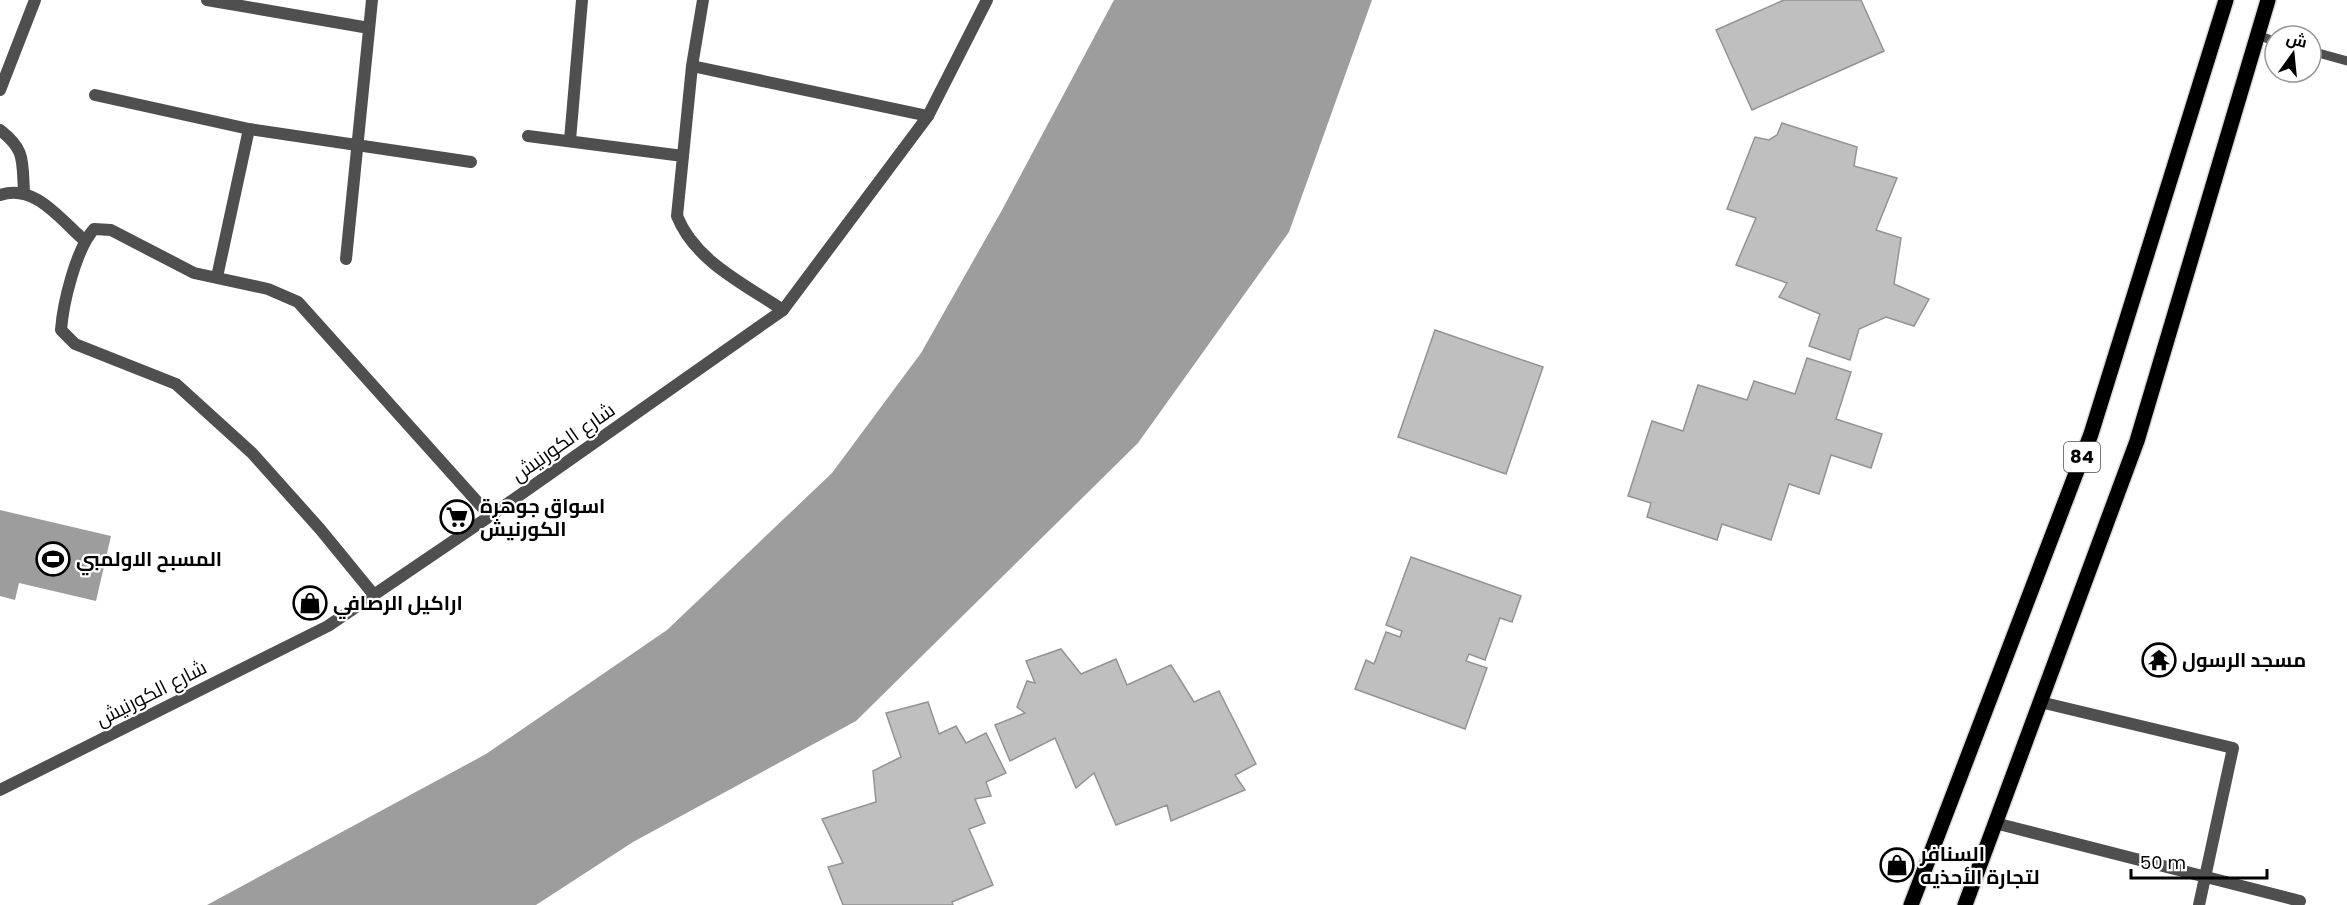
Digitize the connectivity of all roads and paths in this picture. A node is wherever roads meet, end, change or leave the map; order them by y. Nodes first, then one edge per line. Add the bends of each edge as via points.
1 (35, 0) edge
2 (207, 0) edge
3 (372, 0) edge
4 (582, 0) edge
5 (703, 0) edge
6 (987, 0) edge
7 (2226, 0) edge
8 (2268, 0) edge
9 (237, 2) edge
10 (369, 28) junction
11 (2259, 36) junction
12 (2263, 37) edge
13 (2323, 54) edge
14 (2347, 61) edge
15 (692, 66) junction
16 (0, 90) edge
17 (95, 95) dead end
18 (928, 116) junction
19 (249, 129) junction
20 (0, 130) edge
21 (528, 136) dead end
22 (570, 140) junction
23 (357, 145) junction
24 (683, 156) junction
25 (471, 162) dead end
26 (24, 192) junction
27 (0, 195) edge
28 (84, 240) junction
29 (346, 259) dead end
30 (217, 277) junction
31 (783, 310) junction
32 (490, 516) junction
33 (374, 595) junction
34 (2040, 702) junction
35 (0, 790) edge
36 (1995, 824) junction
37 (2204, 877) junction
38 (2300, 901) dead end
39 (1911, 905) edge
40 (1965, 905) edge
41 (2199, 905) edge

1 - 16 street
2 - 9 street
3 - 10 street
4 - 22 street
5 - 15 street
6 - 18 street, شارع الكورنيش
7 - 39 main road, 84 via 2091,434
8 - 11 main road, 84
9 - 10 street
10 - 23 street
11 - 12 lane
11 - 34 main road, 84 via 2138,441
13 - 14 lane
15 - 18 street
15 - 24 street
17 - 19 street
18 - 31 street, شارع الكورنيش
19 - 23 street
19 - 30 street
20 - 26 street via 16,143 22,161
21 - 22 street
22 - 24 street
23 - 25 street
23 - 29 street
24 - 31 street via 677,216 685,235 703,256
26 - 27 street via 13,190
26 - 28 street
28 - 30 street via 94,229 111,230 194,273
28 - 33 street via 61,330 75,344 176,384 252,453
30 - 32 street via 268,289 298,302
31 - 32 street, شارع الكورنيش
32 - 33 street, شارع الكورنيش
33 - 35 street, شارع الكورنيش via 328,626
34 - 36 main road, 84
34 - 37 street via 2233,748
36 - 37 street
36 - 40 main road, 84
37 - 38 street
37 - 41 street

